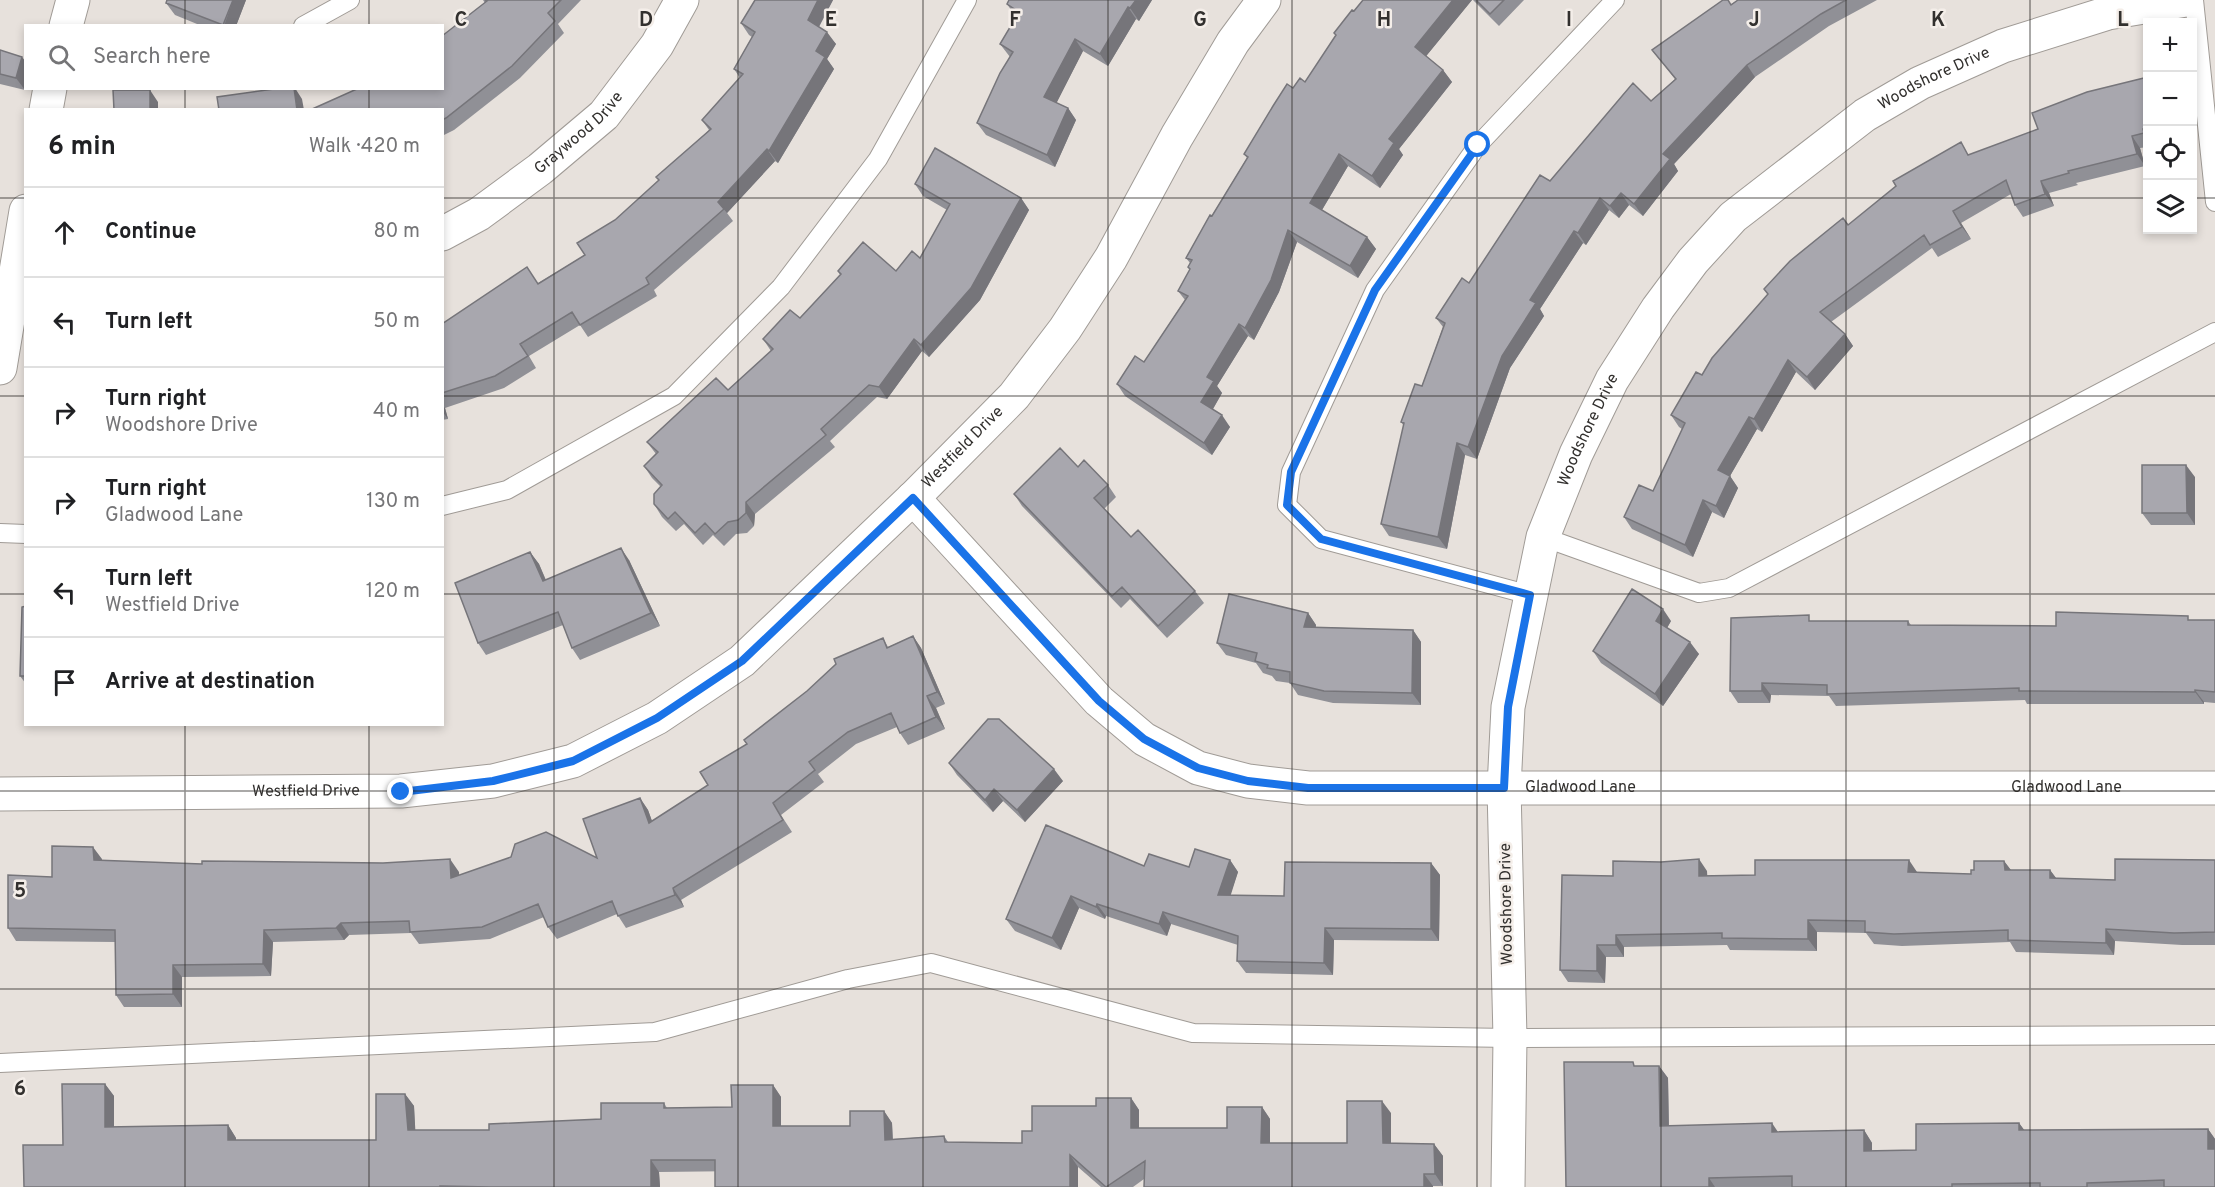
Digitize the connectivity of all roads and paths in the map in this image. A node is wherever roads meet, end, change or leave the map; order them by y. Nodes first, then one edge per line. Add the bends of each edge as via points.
1 (73, 0) edge
2 (350, 0) edge
3 (682, 0) edge
4 (967, 0) edge
5 (1264, 0) edge
6 (1615, 0) edge
7 (2186, 0) edge
8 (2194, 0) edge
9 (67, 24) edge
10 (307, 24) edge
11 (50, 90) edge
12 (46, 108) edge
13 (2215, 202) edge
14 (444, 233) edge
15 (24, 234) edge
16 (19, 290) edge
17 (2215, 332) edge
18 (0, 368) edge
19 (913, 498) junction
20 (444, 506) edge
21 (0, 533) edge
22 (24, 534) edge
23 (1543, 537) junction
24 (1530, 595) junction
25 (1504, 788) junction
26 (2215, 788) edge
27 (0, 794) edge
28 (2215, 1035) edge
29 (1510, 1038) junction
30 (0, 1063) edge
31 (1508, 1187) edge

1 - 9 street
2 - 10 lane
3 - 14 street, Graywood Drive via 657,45 604,115 531,176 479,214
4 - 20 lane via 878,159 781,287 674,396 507,490
5 - 19 street, Westfield Drive via 1233,42 1111,258 1065,329 1014,396
6 - 24 lane via 1478,145 1375,290 1291,472 1287,505 1321,539
7 - 23 street, Woodshore Drive via 2108,13 2003,46 1920,83 1865,115 1733,217 1686,271 1612,380 1576,454
8 - 13 lane
11 - 12 street
15 - 16 street
16 - 18 street
17 - 23 lane via 1729,588 1699,594
19 - 25 street, Gladwood Lane via 1099,701 1144,739 1198,768 1248,781 1308,788
19 - 27 street, Westfield Drive via 742,661 657,718 573,761 493,781 401,792
21 - 22 lane
23 - 24 street, Woodshore Drive
24 - 25 street, Woodshore Drive via 1508,707
25 - 26 street, Gladwood Lane
25 - 29 street, Woodshore Drive
28 - 29 lane
29 - 30 lane via 1193,1033 931,963 848,979 655,1032
29 - 31 street, Woodshore Drive

